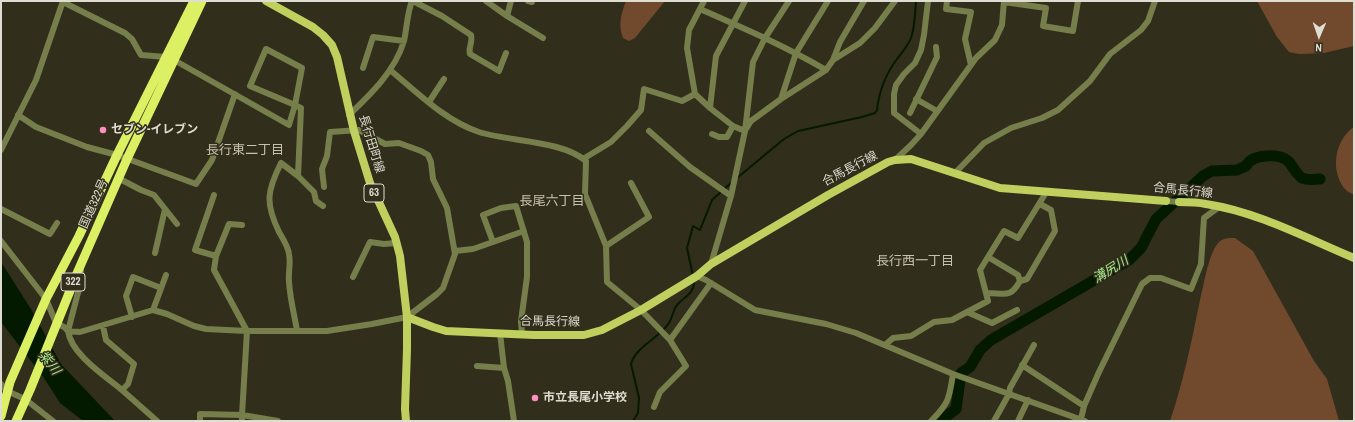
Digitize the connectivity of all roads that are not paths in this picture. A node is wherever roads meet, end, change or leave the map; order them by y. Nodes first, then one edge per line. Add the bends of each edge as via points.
1 (63, 1) edge
2 (194, 1) edge
3 (202, 1) edge
4 (266, 1) edge
5 (413, 1) edge
6 (486, 1) edge
7 (511, 1) edge
8 (704, 1) edge
9 (745, 1) edge
10 (789, 1) edge
11 (828, 1) edge
12 (864, 1) edge
13 (895, 1) edge
14 (928, 1) edge
15 (947, 1) edge
16 (1004, 1) edge
17 (1078, 1) edge
18 (1155, 1) edge
19 (700, 9) junction
20 (507, 16) junction
21 (733, 24) junction
22 (543, 38) dead end
23 (765, 38) junction
24 (404, 41) junction
25 (936, 47) dead end
26 (796, 53) junction
27 (506, 54) dead end
28 (170, 59) junction
29 (833, 60) junction
30 (971, 65) junction
31 (363, 68) dead end
32 (390, 70) junction
33 (826, 70) junction
34 (444, 79) dead end
35 (235, 94) junction
36 (695, 94) junction
37 (780, 99) junction
38 (916, 99) junction
39 (429, 102) junction
40 (295, 105) junction
41 (710, 108) junction
42 (937, 111) junction
43 (910, 113) dead end
44 (18, 115) junction
45 (349, 115) junction
46 (733, 126) junction
47 (745, 130) junction
48 (354, 131) junction
49 (649, 131) dead end
50 (712, 134) dead end
51 (921, 134) junction
52 (1, 150) edge
53 (117, 156) junction
54 (583, 158) junction
55 (127, 159) junction
56 (895, 160) junction
57 (955, 173) junction
58 (298, 176) junction
59 (118, 178) junction
60 (631, 183) dead end
61 (324, 187) dead end
62 (1047, 191) junction
63 (214, 195) dead end
64 (731, 196) junction
65 (1166, 201) joint
66 (1178, 202) joint
67 (1040, 204) junction
68 (322, 206) dead end
69 (1219, 207) junction
70 (1, 209) edge
71 (165, 209) junction
72 (57, 223) dead end
73 (177, 224) dead end
74 (242, 225) dead end
75 (524, 231) junction
76 (1, 240) edge
77 (493, 242) junction
78 (396, 243) junction
79 (606, 246) junction
80 (455, 251) junction
81 (155, 253) dead end
82 (216, 256) junction
83 (988, 257) junction
84 (1354, 258) edge
85 (81, 262) junction
86 (711, 264) junction
87 (166, 275) dead end
88 (697, 276) junction
89 (353, 277) dead end
90 (1020, 281) junction
91 (711, 283) junction
92 (161, 288) junction
93 (986, 293) junction
94 (46, 299) junction
95 (153, 310) junction
96 (641, 310) junction
97 (1017, 310) dead end
98 (967, 312) junction
99 (132, 317) junction
100 (407, 317) junction
101 (56, 323) junction
102 (103, 326) junction
103 (297, 330) junction
104 (68, 331) junction
105 (247, 331) junction
106 (500, 333) junction
107 (522, 334) junction
108 (670, 340) junction
109 (885, 345) junction
110 (1034, 345) dead end
111 (1022, 365) junction
112 (477, 366) dead end
113 (504, 368) junction
114 (953, 374) junction
115 (1, 384) edge
116 (122, 390) junction
117 (7, 392) junction
118 (1009, 394) junction
119 (25, 399) junction
120 (1028, 400) junction
121 (1084, 406) junction
122 (654, 407) dead end
123 (1068, 414) junction
124 (1, 416) edge
125 (242, 418) edge
126 (1083, 420) edge
127 (16, 421) edge
128 (53, 421) edge
129 (156, 421) edge
130 (200, 421) edge
131 (278, 421) edge
132 (406, 421) edge
133 (514, 421) edge
134 (931, 421) edge
135 (994, 421) edge
136 (1018, 421) edge
137 (1065, 421) edge

1 - 28 street via 125,33 132,39 141,56
1 - 44 street via 36,80
2 - 28 highway, 国道322号 / 322
3 - 28 highway, 国道322号 / 322
4 - 45 main road, 長行田町線 / 63 via 313,27 332,45 338,58
5 - 24 street
5 - 27 street via 471,35 470,54 499,71
6 - 20 street
7 - 20 street
8 - 19 street
9 - 21 street
10 - 23 street
11 - 26 street
12 - 29 street via 840,42
13 - 29 street via 860,43
14 - 51 street via 921,50 915,63 896,85 894,94 894,113
15 - 30 street via 946,9 971,12 965,39
16 - 17 street via 1046,8 1043,26 1073,31
16 - 30 street via 1002,25 995,40
18 - 57 street via 1148,21 1141,30 1110,54 1090,81 1058,110 1011,128 984,143
19 - 21 street
19 - 36 street via 689,30 687,48
20 - 22 street
21 - 23 street
21 - 41 street via 716,56
23 - 26 street
23 - 47 street via 753,62
24 - 31 street via 373,37
24 - 32 street
25 - 38 street via 937,57
26 - 33 street
26 - 37 street
28 - 35 street
28 - 53 highway, 国道322号 / 322
28 - 55 highway, 国道322号 / 322
29 - 33 street
30 - 42 street
32 - 39 street
32 - 45 street
33 - 37 street
34 - 39 street
35 - 40 street via 289,124
35 - 55 street via 212,160 196,184
36 - 41 street
36 - 54 street via 682,101 644,89 641,110 627,126 610,142
37 - 47 street via 751,121
38 - 42 street
38 - 43 street
39 - 54 street via 449,117 479,132 538,143 569,151
40 - 40 street via 250,86 266,49 302,68
40 - 58 street via 301,108
41 - 46 street
42 - 51 street
44 - 52 street
44 - 53 street via 36,127
45 - 48 main road, 長行田町線 / 63
46 - 47 street
46 - 50 street via 727,137
47 - 64 street
48 - 61 street via 330,132 328,156 322,169
48 - 78 main road, 長行田町線 / 63 via 370,182
48 - 80 street via 359,130 385,144 399,142 428,156 433,179 447,208
49 - 64 street via 690,167
51 - 56 street
53 - 55 street
53 - 94 highway, 国道322号 / 322
54 - 79 street via 586,161 585,194
55 - 59 highway, 国道322号 / 322
56 - 57 main road, 合馬長行線 via 911,159
56 - 86 main road, 合馬長行線 via 828,195
57 - 62 main road, 合馬長行線 via 1000,188
58 - 68 street via 314,192 316,201
58 - 103 street via 281,162 269,193 271,214 289,252 289,282
59 - 71 street via 154,194
59 - 85 highway, 国道322号 / 322
60 - 79 street via 649,217
62 - 65 main road, 合馬長行線
62 - 67 street
63 - 82 street via 195,250
64 - 86 street
65 - 66 street, 合馬長行線
66 - 69 main road, 合馬長行線
67 - 83 street via 1018,238 1004,231
67 - 90 street via 1051,210 1055,231 1027,279
69 - 84 main road, 合馬長行線 via 1273,223
69 - 121 street via 1204,218 1202,264 1191,289 1161,278 1150,278 1142,284
70 - 72 street via 50,234
71 - 73 street
71 - 81 street
74 - 82 street via 229,224
75 - 77 street
75 - 77 street via 516,206 501,208 483,215
75 - 107 street via 527,242 527,277 521,321
76 - 94 street
77 - 80 street via 473,249
78 - 89 street via 370,242
78 - 100 main road, 長行田町線 / 63 via 400,256
79 - 96 street via 607,282
80 - 100 street via 443,288
82 - 105 street via 214,270
83 - 90 street via 1018,275
83 - 93 street via 980,270
85 - 101 highway, 国道322号 / 322
85 - 104 street via 80,285
86 - 88 main road, 合馬長行線
87 - 92 street
88 - 91 street
88 - 96 main road, 合馬長行線
90 - 93 street via 1010,294
91 - 108 street
91 - 109 street via 755,310 826,324
92 - 95 street
92 - 99 street via 133,277 126,296
93 - 98 street via 988,301
94 - 101 street
94 - 117 highway, 国道322号 / 322
95 - 99 street
95 - 105 street via 206,329
96 - 107 main road, 合馬長行線 via 602,330 584,335
96 - 108 street
97 - 98 street via 992,323
98 - 109 street via 952,320 934,322 911,336 892,338
99 - 102 street
100 - 103 street via 326,331
100 - 106 main road, 合馬長行線 via 446,331
100 - 132 main road, 長行田町線 / 63
101 - 104 street
101 - 119 highway, 国道322号 / 322
102 - 104 street via 80,332
102 - 116 street via 106,340 134,364 128,384
103 - 105 street
104 - 116 street via 69,338 83,357
105 - 125 street
106 - 107 main road, 合馬長行線
106 - 113 street
108 - 122 street via 686,366 660,392
109 - 114 street
110 - 111 street
111 - 118 street
111 - 121 street
112 - 113 street
113 - 133 street
114 - 118 street
114 - 134 street via 950,396 945,406
115 - 117 street
116 - 129 street
117 - 119 street
117 - 124 highway, 国道322号 / 322
118 - 120 street
118 - 135 street
119 - 127 highway, 国道322号 / 322
119 - 128 street
120 - 123 street
120 - 136 street
121 - 126 street
123 - 126 street
123 - 137 street
125 - 130 street via 200,414
125 - 131 street

